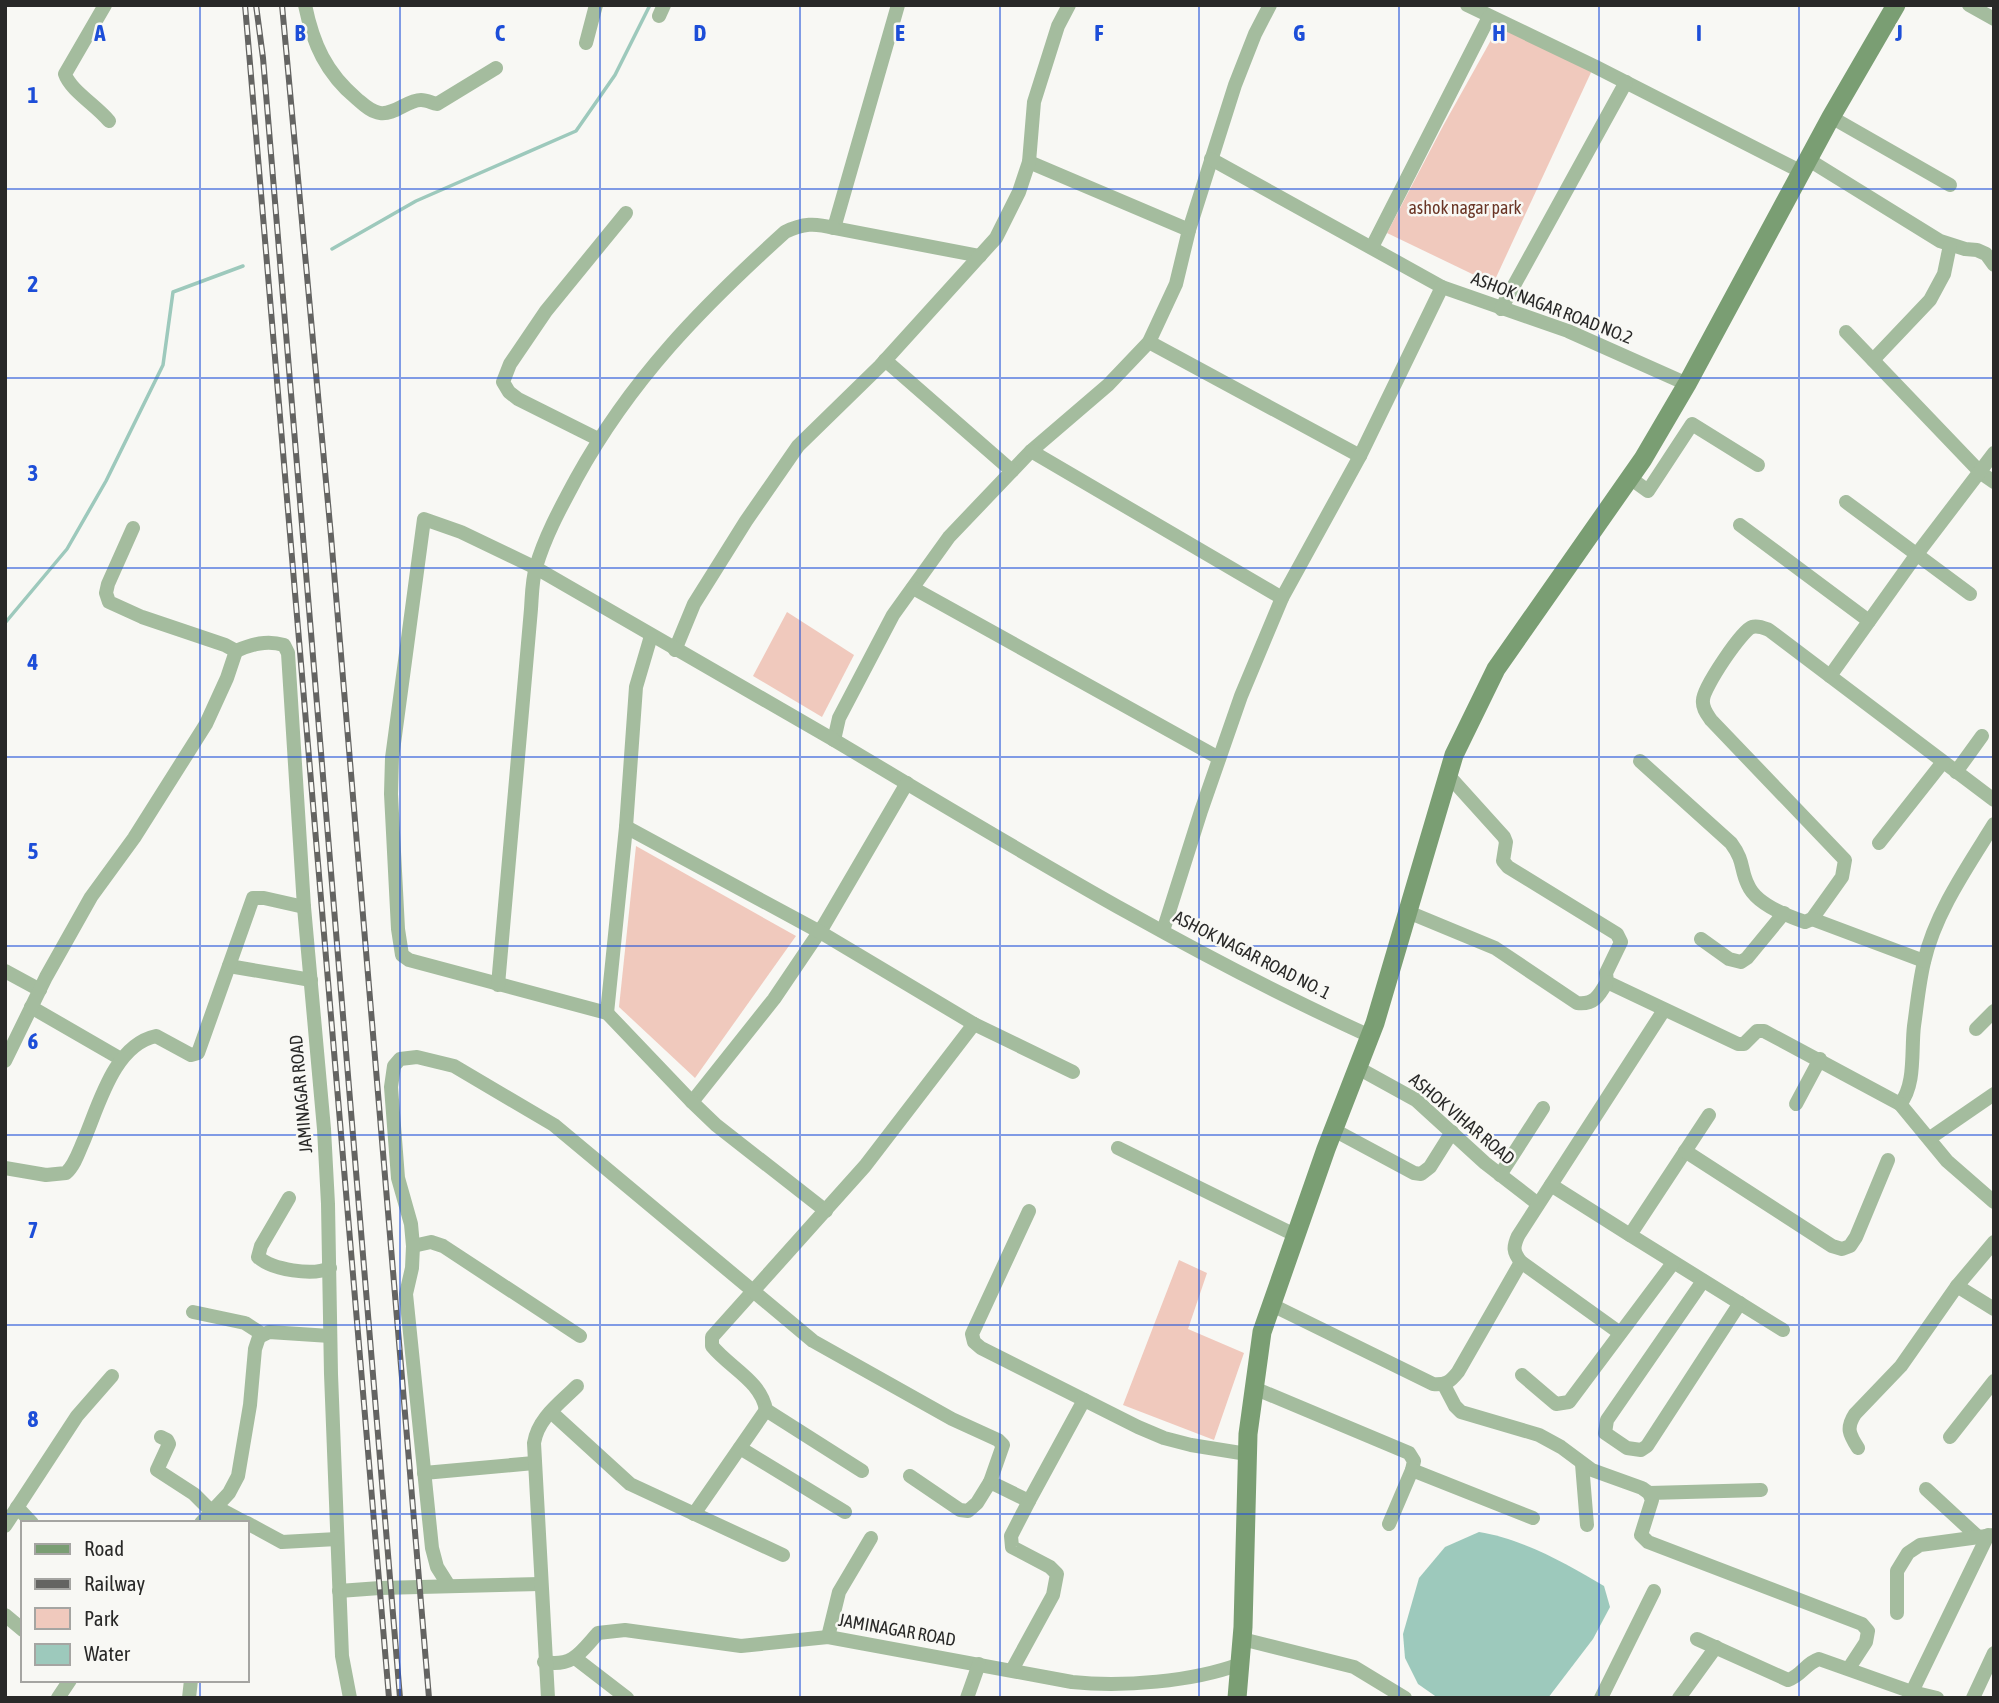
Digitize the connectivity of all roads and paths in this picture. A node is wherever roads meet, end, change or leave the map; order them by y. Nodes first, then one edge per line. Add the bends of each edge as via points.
1 (104, 5) edge
2 (305, 5) edge
3 (596, 5) edge
4 (898, 5) edge
5 (1069, 5) edge
6 (1270, 5) edge
7 (1467, 5) edge
8 (1969, 5) edge
9 (1889, 8) edge
10 (1489, 17) junction
11 (1994, 19) edge
12 (586, 43) dead end
13 (496, 68) dead end
14 (1626, 82) junction
15 (1831, 117) junction
16 (109, 121) dead end
17 (1212, 159) junction
18 (1029, 162) junction
19 (1806, 166) junction
20 (1950, 185) dead end
21 (625, 213) dead end
22 (834, 228) junction
23 (1189, 230) junction
24 (1950, 245) junction
25 (1372, 247) junction
26 (1991, 255) edge
27 (980, 256) junction
28 (1442, 287) junction
29 (1501, 309) junction
30 (1846, 332) dead end
31 (1149, 342) junction
32 (885, 360) junction
33 (1873, 360) junction
34 (1687, 384) junction
35 (598, 439) junction
36 (1031, 451) junction
37 (1994, 453) edge
38 (1360, 456) junction
39 (1758, 465) dead end
40 (1012, 471) junction
41 (1980, 473) junction
42 (1630, 478) junction
43 (1994, 482) edge
44 (1846, 502) dead end
45 (1740, 525) dead end
46 (132, 528) dead end
47 (1917, 554) junction
48 (536, 568) junction
49 (913, 588) junction
50 (1970, 594) dead end
51 (1282, 598) junction
52 (1869, 621) junction
53 (651, 636) junction
54 (675, 650) junction
55 (236, 651) junction
56 (1830, 676) junction
57 (1982, 736) dead end
58 (834, 740) junction
59 (1219, 758) junction
60 (1640, 761) dead end
61 (1943, 762) junction
62 (1956, 772) junction
63 (1448, 775) junction
64 (907, 783) junction
65 (1994, 800) edge
66 (1994, 824) edge
67 (626, 827) junction
68 (1879, 843) dead end
69 (304, 907) junction
70 (1408, 912) junction
71 (1784, 913) junction
72 (1812, 919) junction
73 (1163, 931) junction
74 (820, 932) junction
75 (1700, 939) dead end
76 (1924, 961) junction
77 (229, 966) junction
78 (5, 971) edge
79 (311, 981) junction
80 (1607, 982) junction
81 (498, 985) junction
82 (40, 990) junction
83 (31, 1007) junction
84 (1664, 1010) junction
85 (1994, 1011) edge
86 (607, 1013) junction
87 (974, 1024) junction
88 (1976, 1029) dead end
89 (1370, 1036) junction
90 (121, 1059) junction
91 (1820, 1059) junction
92 (5, 1061) edge
93 (1358, 1068) junction
94 (1073, 1072) dead end
95 (1994, 1094) edge
96 (692, 1102) junction
97 (1796, 1104) dead end
98 (1900, 1104) junction
99 (1543, 1108) dead end
100 (1709, 1115) dead end
101 (1334, 1130) junction
102 (1452, 1132) junction
103 (1930, 1139) junction
104 (1118, 1148) dead end
105 (1685, 1151) junction
106 (1888, 1160) dead end
107 (5, 1168) edge
108 (1500, 1175) junction
109 (1551, 1185) junction
110 (289, 1198) dead end
111 (1994, 1202) edge
112 (1538, 1205) junction
113 (826, 1211) junction
114 (1029, 1211) dead end
115 (1295, 1235) junction
116 (1630, 1235) junction
117 (1994, 1242) edge
118 (414, 1246) junction
119 (1521, 1262) junction
120 (1673, 1263) junction
121 (330, 1268) junction
122 (1703, 1281) junction
123 (1957, 1286) junction
124 (755, 1291) junction
125 (1740, 1303) junction
126 (1272, 1305) junction
127 (1994, 1309) edge
128 (193, 1312) dead end
129 (1783, 1330) dead end
130 (1620, 1332) junction
131 (261, 1334) junction
132 (330, 1336) junction
133 (580, 1336) dead end
134 (1522, 1375) dead end
135 (112, 1376) dead end
136 (1994, 1381) edge
137 (1444, 1385) junction
138 (578, 1386) dead end
139 (1254, 1388) junction
140 (1084, 1399) junction
141 (766, 1410) junction
142 (551, 1412) junction
143 (161, 1437) dead end
144 (1950, 1437) dead end
145 (740, 1448) junction
146 (1858, 1448) dead end
147 (1247, 1454) junction
148 (534, 1464) junction
149 (1582, 1464) junction
150 (1412, 1470) junction
151 (862, 1471) dead end
152 (424, 1473) junction
153 (910, 1476) dead end
154 (990, 1482) junction
155 (1926, 1489) dead end
156 (1761, 1490) dead end
157 (1649, 1493) junction
158 (1029, 1501) junction
159 (17, 1507) junction
160 (214, 1509) junction
161 (845, 1512) dead end
162 (694, 1514) junction
163 (1533, 1518) dead end
164 (31, 1521) edge
165 (203, 1521) edge
166 (222, 1521) edge
167 (241, 1521) edge
168 (248, 1524) edge
169 (1389, 1524) dead end
170 (1587, 1525) dead end
171 (5, 1526) edge
172 (1986, 1535) edge
173 (871, 1538) dead end
174 (337, 1539) junction
175 (783, 1555) dead end
176 (449, 1587) junction
177 (541, 1587) junction
178 (340, 1591) junction
179 (1654, 1591) dead end
180 (1897, 1613) dead end
181 (5, 1615) edge
182 (21, 1628) edge
183 (828, 1637) junction
184 (1242, 1639) junction
185 (1698, 1639) dead end
186 (1716, 1647) junction
187 (1994, 1653) edge
188 (575, 1658) junction
189 (544, 1662) junction
190 (979, 1664) junction
191 (1240, 1664) junction
192 (1849, 1668) junction
193 (1012, 1670) junction
194 (69, 1682) edge
195 (1910, 1695) edge
196 (58, 1698) edge
197 (350, 1698) edge
198 (548, 1698) edge
199 (627, 1698) edge
200 (967, 1698) edge
201 (1237, 1698) edge
202 (1405, 1698) edge
203 (1601, 1698) edge
204 (1679, 1698) edge
205 (1937, 1698) edge
206 (1973, 1698) edge

1 - 16 street via 65,74
2 - 13 street via 323,61 343,87 376,112 417,100 437,104
3 - 12 street
4 - 22 street
5 - 18 street via 1034,102
6 - 17 street via 1235,85
7 - 10 street
8 - 11 street
9 - 15 street
10 - 14 street
10 - 25 street
14 - 19 street
14 - 29 street
15 - 19 street
15 - 20 street
17 - 23 street
17 - 25 street, ASHOK NAGAR ROAD NO.2
18 - 23 street
18 - 27 street via 996,238
19 - 24 street
19 - 34 street
21 - 35 street via 546,311 503,382 518,399
22 - 27 street
22 - 35 street via 812,223 785,232 661,354
23 - 31 street via 1176,284
24 - 26 street
24 - 33 street via 1944,274 1930,300
25 - 28 street, ASHOK NAGAR ROAD NO.2
27 - 32 street
28 - 29 street, ASHOK NAGAR ROAD NO.2
28 - 38 street
29 - 34 street, ASHOK NAGAR ROAD NO.2 via 1568,331
30 - 33 street
31 - 36 street via 1108,385
31 - 38 street
32 - 40 street
32 - 54 street via 799,446 694,604
33 - 41 street
34 - 42 street
35 - 48 street via 561,506
36 - 40 street
36 - 51 street
37 - 41 street
38 - 51 street
39 - 42 street via 1692,424 1648,491
40 - 49 street via 949,537
41 - 43 street
41 - 47 street
42 - 63 street via 1496,669
44 - 47 street
45 - 52 street
46 - 55 street via 108,584 109,602
47 - 50 street
47 - 52 street
48 - 53 street, ASHOK NAGAR ROAD NO. 1
48 - 81 street
48 - 81 street, ASHOK NAGAR ROAD NO. 1 via 424,519 392,758 402,955
49 - 58 street via 893,615 845,706
49 - 59 street
51 - 59 street
52 - 56 street
53 - 54 street, ASHOK NAGAR ROAD NO. 1
53 - 67 street via 636,687
54 - 58 street, ASHOK NAGAR ROAD NO. 1
55 - 69 street, JAMINAGAR ROAD via 274,642 284,645 288,653
55 - 82 street via 206,724 134,838 100,882
56 - 61 street
56 - 72 street via 1769,630 1751,627 1706,688 1703,700 1712,720 1846,860 1842,877
57 - 62 street
58 - 64 street, ASHOK NAGAR ROAD NO. 1
59 - 73 street
60 - 71 street via 1731,843 1741,856 1752,892
61 - 62 street
61 - 68 street
62 - 65 street
63 - 70 street
63 - 80 street via 1507,842 1503,856 1508,867 1617,934 1621,942 1606,973
64 - 73 street, ASHOK NAGAR ROAD NO. 1
64 - 74 street
66 - 76 street via 1948,898
67 - 74 street
67 - 86 street
69 - 77 street via 253,898
69 - 79 street, JAMINAGAR ROAD
70 - 80 street via 1495,948 1577,1003 1598,998
70 - 89 street
71 - 72 street via 1805,922
71 - 75 street via 1741,962
72 - 76 street
73 - 89 street, ASHOK NAGAR ROAD NO. 1
74 - 87 street
74 - 96 street via 774,999
76 - 98 street via 1909,1085
77 - 79 street
77 - 90 street via 198,1053 191,1055 156,1036 138,1042
78 - 82 street
79 - 121 street, JAMINAGAR ROAD
80 - 84 street
81 - 86 street
82 - 83 street
83 - 90 street
83 - 92 street
84 - 91 street via 1738,1044 1764,1031
84 - 109 street
85 - 88 street
86 - 96 street
87 - 94 street
87 - 113 street
89 - 93 street
90 - 107 street via 66,1173 46,1175
91 - 97 street
91 - 98 street
93 - 101 street
93 - 102 street, ASHOK VIHAR ROAD via 1416,1100
95 - 103 street
96 - 113 street
98 - 103 street
99 - 108 street
100 - 105 street
101 - 102 street via 1421,1174
101 - 115 street
102 - 108 street, ASHOK VIHAR ROAD
103 - 111 street via 1947,1161
104 - 115 street
105 - 106 street via 1842,1250 1856,1237
105 - 116 street
108 - 112 street, ASHOK VIHAR ROAD
109 - 112 street
109 - 116 street
110 - 121 street via 258,1256 298,1270
112 - 119 street via 1514,1247
113 - 124 street
114 - 140 street via 972,1334 974,1342
115 - 126 street
116 - 120 street
117 - 123 street
118 - 124 street via 398,1178 391,1074 397,1063 417,1057 454,1066 554,1125
118 - 133 street via 431,1242 443,1246
118 - 152 street via 406,1294
119 - 130 street
119 - 137 street via 1458,1372
120 - 122 street
120 - 130 street
121 - 132 street, JAMINAGAR ROAD
122 - 125 street
122 - 125 street via 1606,1420 1605,1433 1627,1448 1634,1451 1647,1446
123 - 127 street
123 - 146 street via 1901,1366 1855,1414 1849,1433
124 - 141 street via 718,1329 712,1346 758,1388
124 - 154 street via 834,1354 998,1440 1002,1452
125 - 129 street
126 - 137 street via 1433,1384
126 - 139 street via 1262,1332
128 - 131 street via 246,1323
130 - 134 street via 1569,1402 1556,1404
131 - 132 street
131 - 160 street via 255,1349 238,1476
132 - 174 street, JAMINAGAR ROAD
135 - 159 street via 77,1416
136 - 144 street
137 - 149 street via 1461,1412 1549,1439
138 - 142 street
139 - 147 street
139 - 150 street via 1403,1449 1414,1461
140 - 147 street via 1164,1438
140 - 158 street
141 - 145 street
141 - 151 street
142 - 148 street via 536,1430
142 - 162 street via 630,1484
143 - 160 street via 169,1444 157,1470
145 - 161 street
145 - 162 street
147 - 184 street
148 - 152 street
148 - 177 street
149 - 157 street
149 - 170 street
150 - 163 street
150 - 169 street
152 - 176 street via 432,1548
153 - 154 street via 968,1511
154 - 158 street
155 - 172 street
156 - 157 street
157 - 192 street via 1652,1500 1641,1535 1648,1542 1862,1624 1868,1632 1866,1642
158 - 193 street via 1010,1542 1050,1567 1057,1574 1056,1584
159 - 164 street
159 - 171 street
160 - 165 street
160 - 166 street
160 - 167 street
162 - 175 street
168 - 174 street via 282,1542
172 - 180 street via 1920,1545 1908,1553 1897,1570
172 - 195 street
173 - 183 street via 839,1592
174 - 178 street, JAMINAGAR ROAD
176 - 177 street
176 - 178 street
177 - 189 street
178 - 197 street, JAMINAGAR ROAD via 342,1656
179 - 203 street
181 - 182 street
183 - 188 street, JAMINAGAR ROAD via 741,1646 610,1630 598,1633
183 - 190 street, JAMINAGAR ROAD
184 - 191 street
184 - 202 street via 1354,1667
185 - 186 street
186 - 192 street via 1788,1680 1819,1659
186 - 204 street
187 - 206 street
188 - 189 street via 557,1664
188 - 199 street
189 - 198 street
190 - 193 street, JAMINAGAR ROAD
190 - 200 street
191 - 193 street, JAMINAGAR ROAD via 1125,1685 1072,1682
191 - 201 street
192 - 195 street
194 - 196 street
195 - 205 street

